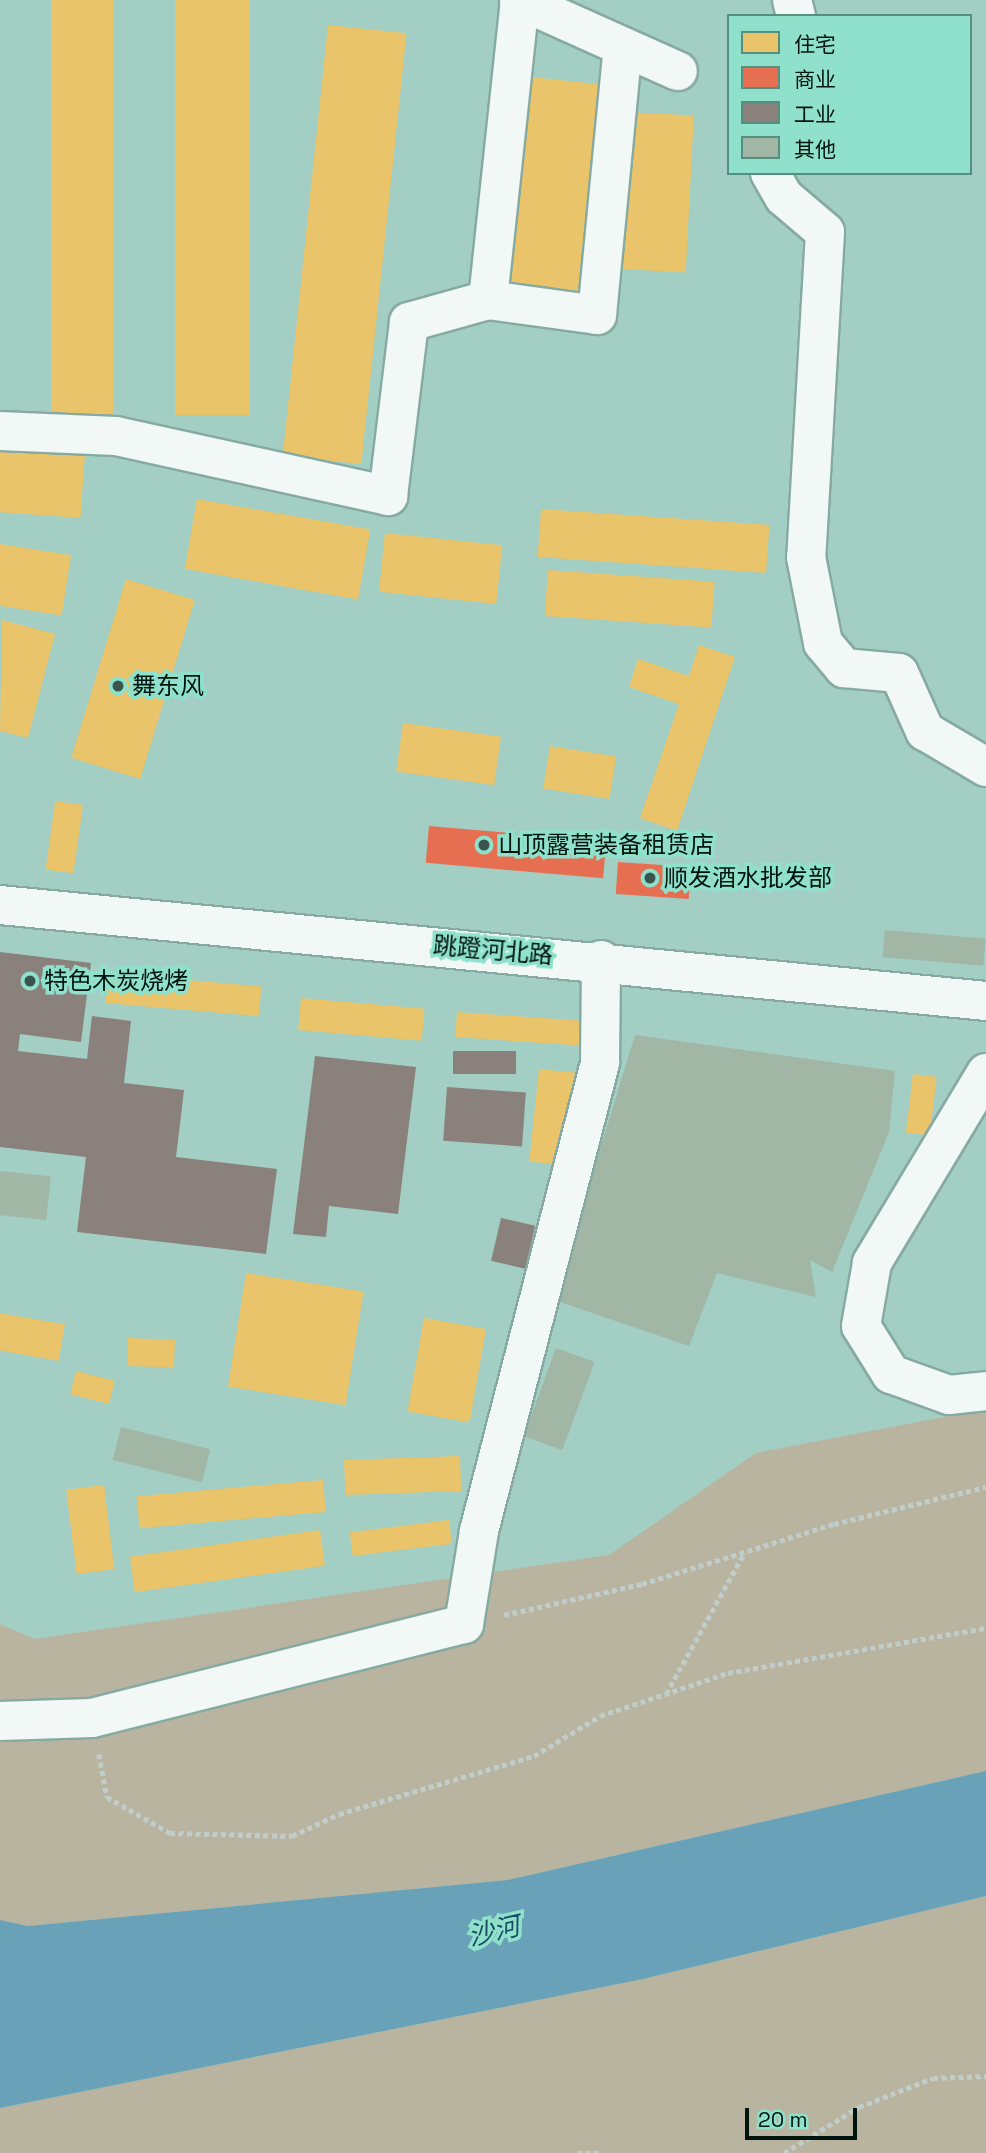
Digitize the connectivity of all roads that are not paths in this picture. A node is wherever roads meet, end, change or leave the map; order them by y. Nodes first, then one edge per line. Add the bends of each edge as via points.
1 (520, 0) edge
2 (623, 47) junction
3 (678, 71) dead end
4 (771, 175) edge
5 (488, 300) junction
6 (0, 431) edge
7 (986, 767) edge
8 (0, 905) edge
9 (601, 960) junction
10 (986, 1001) edge
11 (986, 1073) edge
12 (986, 1391) edge
13 (0, 1721) edge

1 - 2 street
1 - 5 street
2 - 3 street
2 - 5 street via 597,315
4 - 7 street via 784,197 825,232 806,556 823,643 844,668 899,673 925,732
5 - 6 street via 409,322 388,496 116,436
8 - 9 street, 跳蹬河北路
9 - 10 street, 跳蹬河北路
9 - 13 street via 600,1062 480,1531 464,1624 92,1718
11 - 12 street via 872,1263 861,1326 891,1374 949,1395

